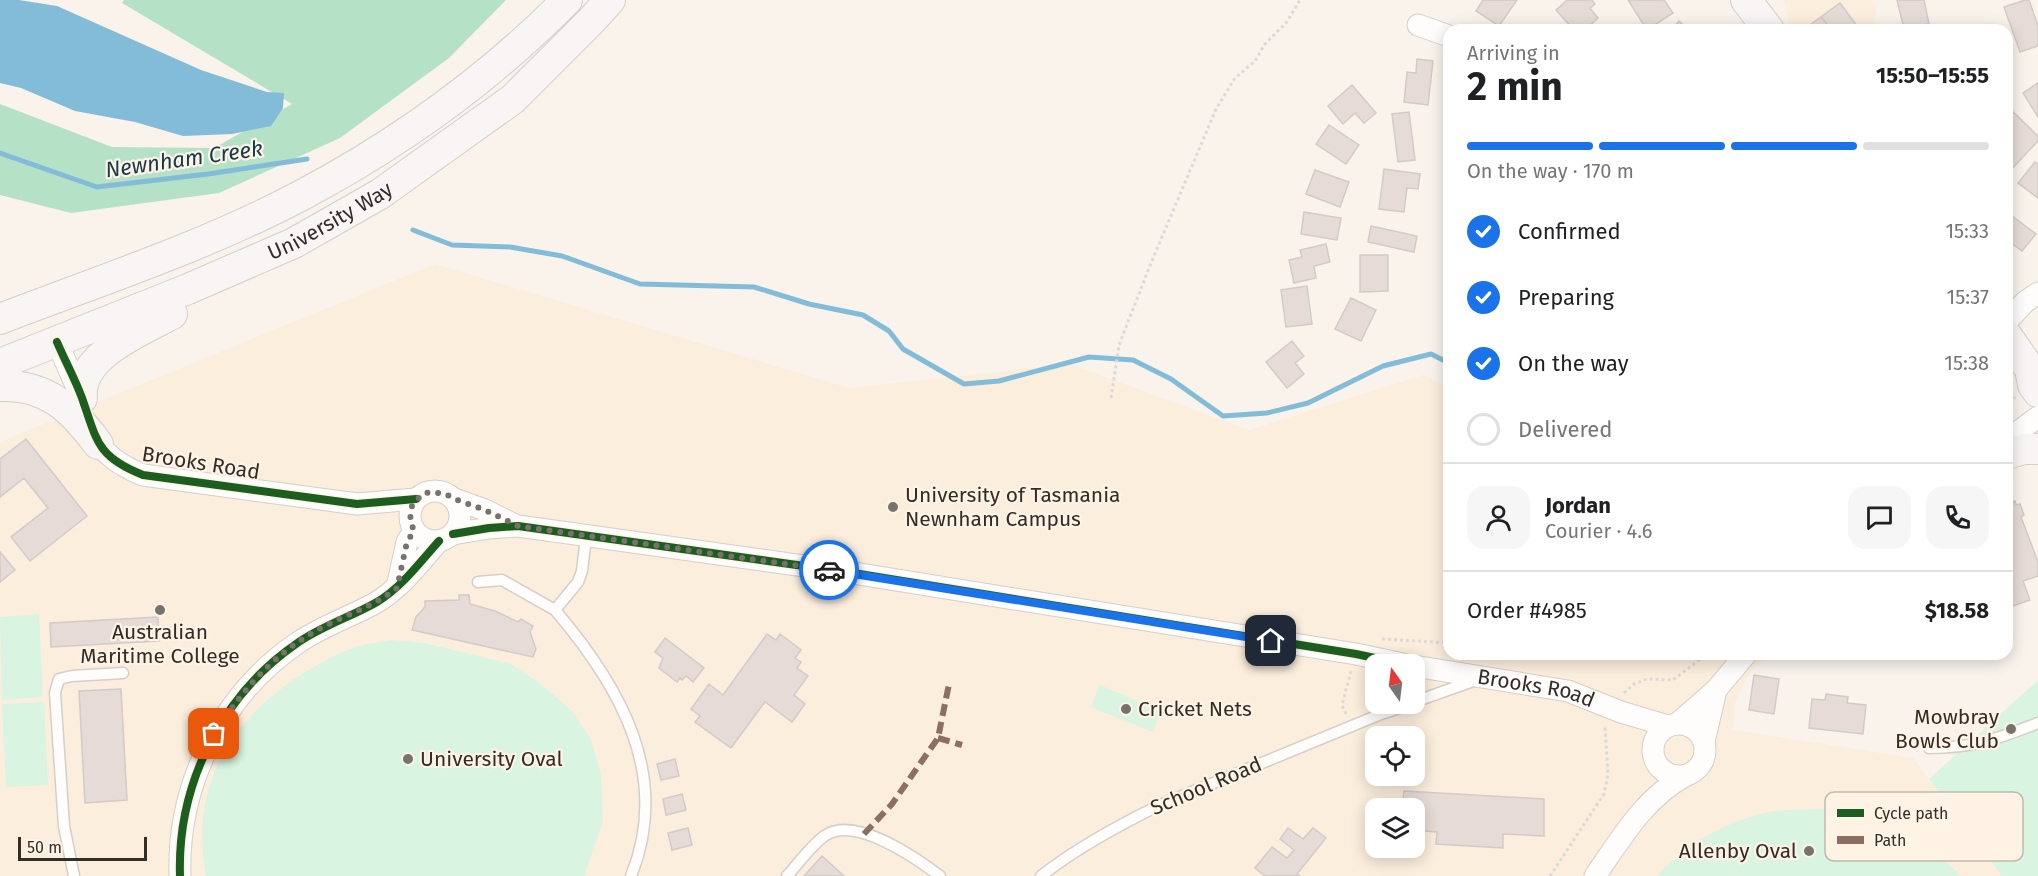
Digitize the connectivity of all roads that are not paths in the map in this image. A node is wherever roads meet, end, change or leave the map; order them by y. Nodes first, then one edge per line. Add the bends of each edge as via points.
1 (541, 0) edge
2 (567, 0) edge
3 (610, 0) edge
4 (633, 0) edge
5 (1746, 0) edge
6 (1764, 24) edge
7 (1418, 25) dead end
8 (1443, 34) edge
9 (513, 99) junction
10 (345, 171) junction
11 (294, 243) junction
12 (2038, 294) edge
13 (2013, 315) edge
14 (0, 319) edge
15 (0, 336) edge
16 (57, 342) junction
17 (2013, 345) edge
18 (0, 364) edge
19 (2013, 373) edge
20 (0, 386) edge
21 (2029, 392) edge
22 (82, 398) junction
23 (2038, 417) edge
24 (2013, 436) edge
25 (98, 444) junction
26 (2038, 449) edge
27 (2013, 452) edge
28 (452, 498) junction
29 (416, 499) junction
30 (357, 504) junction
31 (518, 526) junction
32 (413, 528) junction
33 (446, 537) junction
34 (586, 537) junction
35 (478, 582) dead end
36 (401, 584) junction
37 (555, 610) junction
38 (1365, 656) edge
39 (1741, 660) edge
40 (1425, 668) edge
41 (123, 673) dead end
42 (1485, 677) junction
43 (1716, 690) junction
44 (1425, 699) edge
45 (1617, 710) junction
46 (1381, 714) edge
47 (2038, 723) edge
48 (1673, 725) junction
49 (1704, 742) junction
50 (1929, 748) dead end
51 (1655, 758) junction
52 (1685, 776) junction
53 (1638, 813) junction
54 (74, 876) edge
55 (180, 876) edge
56 (631, 876) edge
57 (787, 876) edge
58 (940, 876) edge
59 (1041, 876) edge
60 (1595, 876) edge

1 - 10 main road via 448,89
2 - 10 main road, University Way via 445,105
3 - 9 main road, University Way
4 - 9 main road via 561,66
5 - 6 main road
7 - 8 street
9 - 11 main road, University Way via 380,194
10 - 14 main road, University Way via 209,239
11 - 16 main road, University Way
11 - 22 main road via 140,330 101,357 84,378
12 - 13 street
15 - 16 main road via 26,328
16 - 18 main road, University Way
16 - 22 street
17 - 21 main road via 2030,369
19 - 21 main road
20 - 25 main road via 23,387 53,398 79,420
22 - 25 street
23 - 24 street
25 - 30 street, Brooks Road via 118,462 143,475
26 - 27 main road
28 - 29 street via 438,491
28 - 31 street
28 - 33 street via 459,520
29 - 30 street, Brooks Road
29 - 32 street via 410,513
30 - 32 street, Brooks Road
31 - 33 street
31 - 34 street
32 - 33 street via 424,539
32 - 36 street
33 - 36 street
34 - 37 lane via 578,582
34 - 38 street via 858,574
35 - 37 lane via 502,580
36 - 55 street via 378,602 296,644 239,697 211,738 190,792 179,855
37 - 56 lane via 607,679 630,726 643,768 646,813
39 - 43 street
40 - 42 street, Brooks Road
41 - 54 lane via 59,679 55,693 64,826
42 - 44 lane, School Road
42 - 45 street, Brooks Road via 1568,691
43 - 48 street
43 - 49 street
45 - 48 street, Brooks Road
45 - 51 street, Brooks Road
46 - 59 lane, School Road via 1160,805 1094,839
47 - 50 lane via 1996,740
48 - 49 street via 1694,728
48 - 51 street via 1656,738
49 - 52 street via 1700,767
51 - 52 street via 1668,774
51 - 53 street
52 - 53 street via 1668,784
53 - 60 street
57 - 58 lane via 824,836 849,830 893,845

